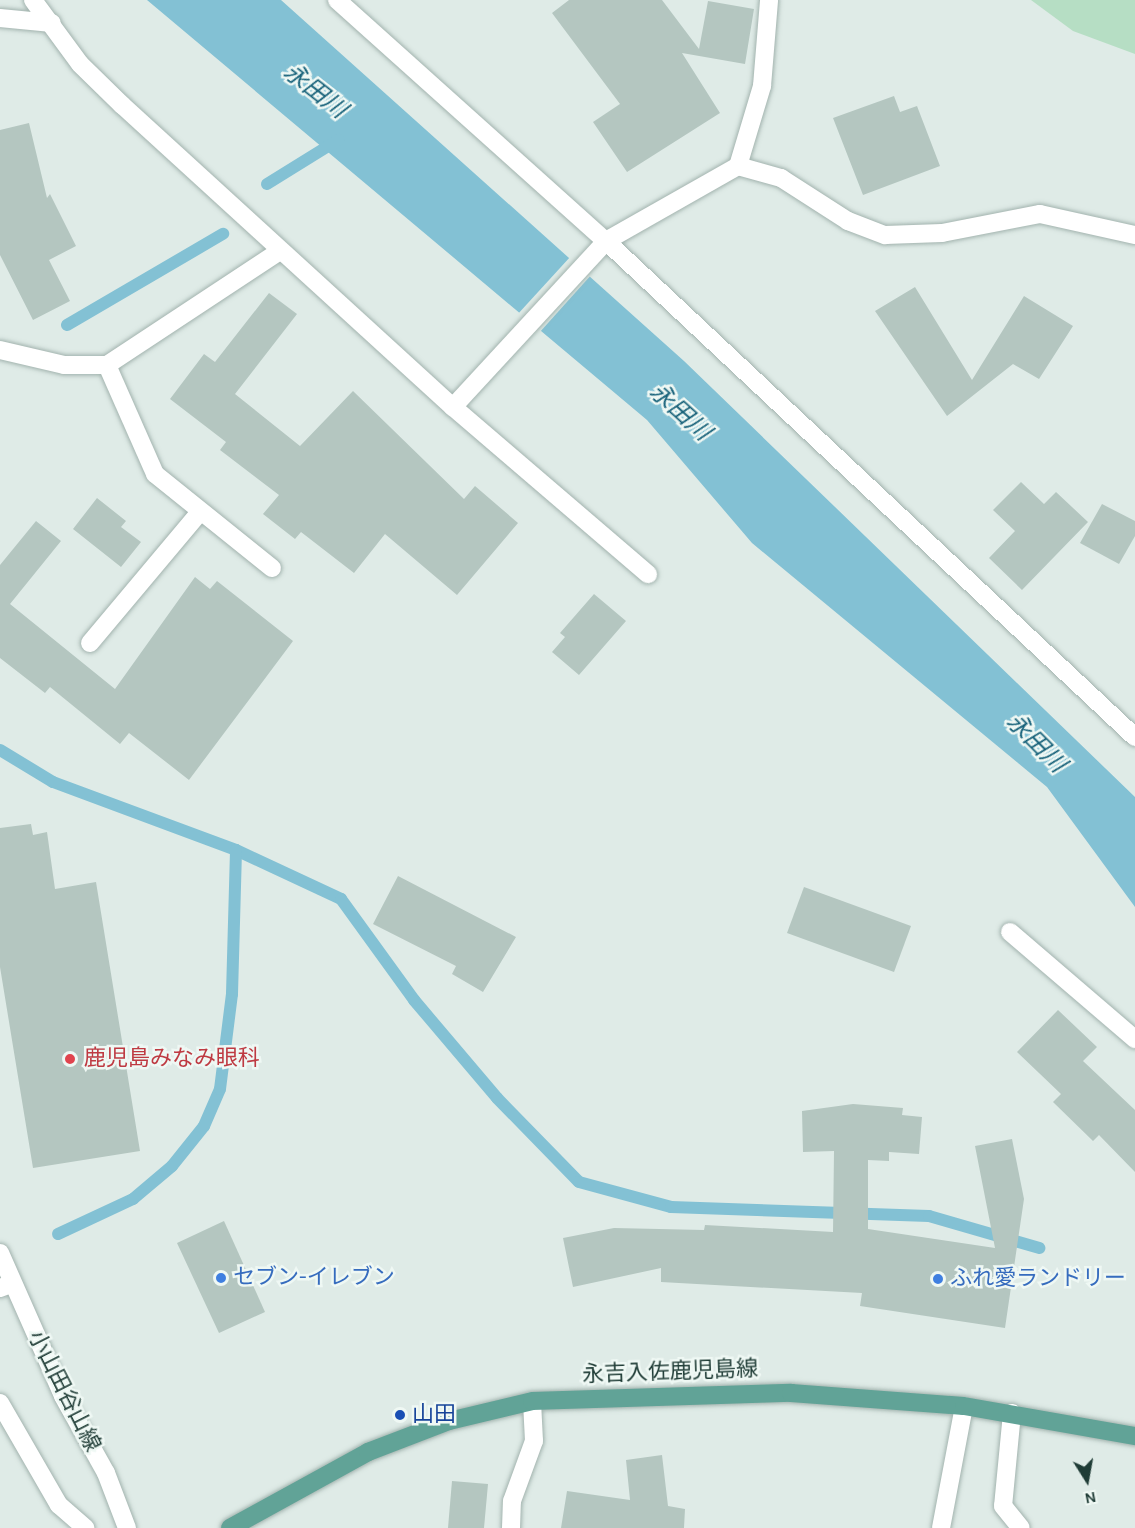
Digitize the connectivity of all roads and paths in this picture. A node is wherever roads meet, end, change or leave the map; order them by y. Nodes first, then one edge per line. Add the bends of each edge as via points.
1 (33, 0) edge
2 (337, 0) edge
3 (769, 0) edge
4 (0, 18) edge
5 (52, 23) junction
6 (738, 166) junction
7 (1135, 236) edge
8 (606, 241) junction
9 (280, 251) junction
10 (0, 350) edge
11 (107, 365) junction
12 (453, 407) junction
13 (199, 513) junction
14 (272, 568) dead end
15 (648, 574) dead end
16 (90, 643) dead end
17 (1135, 737) edge
18 (1010, 932) dead end
19 (1135, 1040) edge
20 (0, 1253) edge
21 (6, 1286) edge
22 (532, 1401) junction
23 (0, 1403) edge
24 (964, 1406) junction
25 (1012, 1413) junction
26 (1135, 1436) edge
27 (85, 1528) edge
28 (127, 1528) edge
29 (230, 1528) edge
30 (511, 1528) edge
31 (941, 1528) edge
32 (1021, 1528) edge

1 - 5 street
2 - 8 street
3 - 6 street via 762,86
4 - 5 street
5 - 9 street via 80,64
6 - 7 street via 781,178 848,220 885,235 942,233 1040,214
6 - 8 street
8 - 12 street
8 - 17 street
9 - 11 street
9 - 12 street
10 - 11 street via 64,365
11 - 13 street via 155,474
12 - 15 street
13 - 14 street
13 - 16 street
18 - 19 street
20 - 21 street, 小山田谷山線
21 - 28 street, 小山田谷山線 via 106,1473
22 - 24 main road, 永吉入佐鹿児島線 via 791,1393
22 - 29 main road, 永吉入佐鹿児島線 via 449,1421 368,1452
22 - 30 street via 534,1441 512,1501
23 - 27 street via 59,1505
24 - 25 main road, 永吉入佐鹿児島線
24 - 31 street
25 - 26 main road, 永吉入佐鹿児島線
25 - 32 street via 1003,1506

